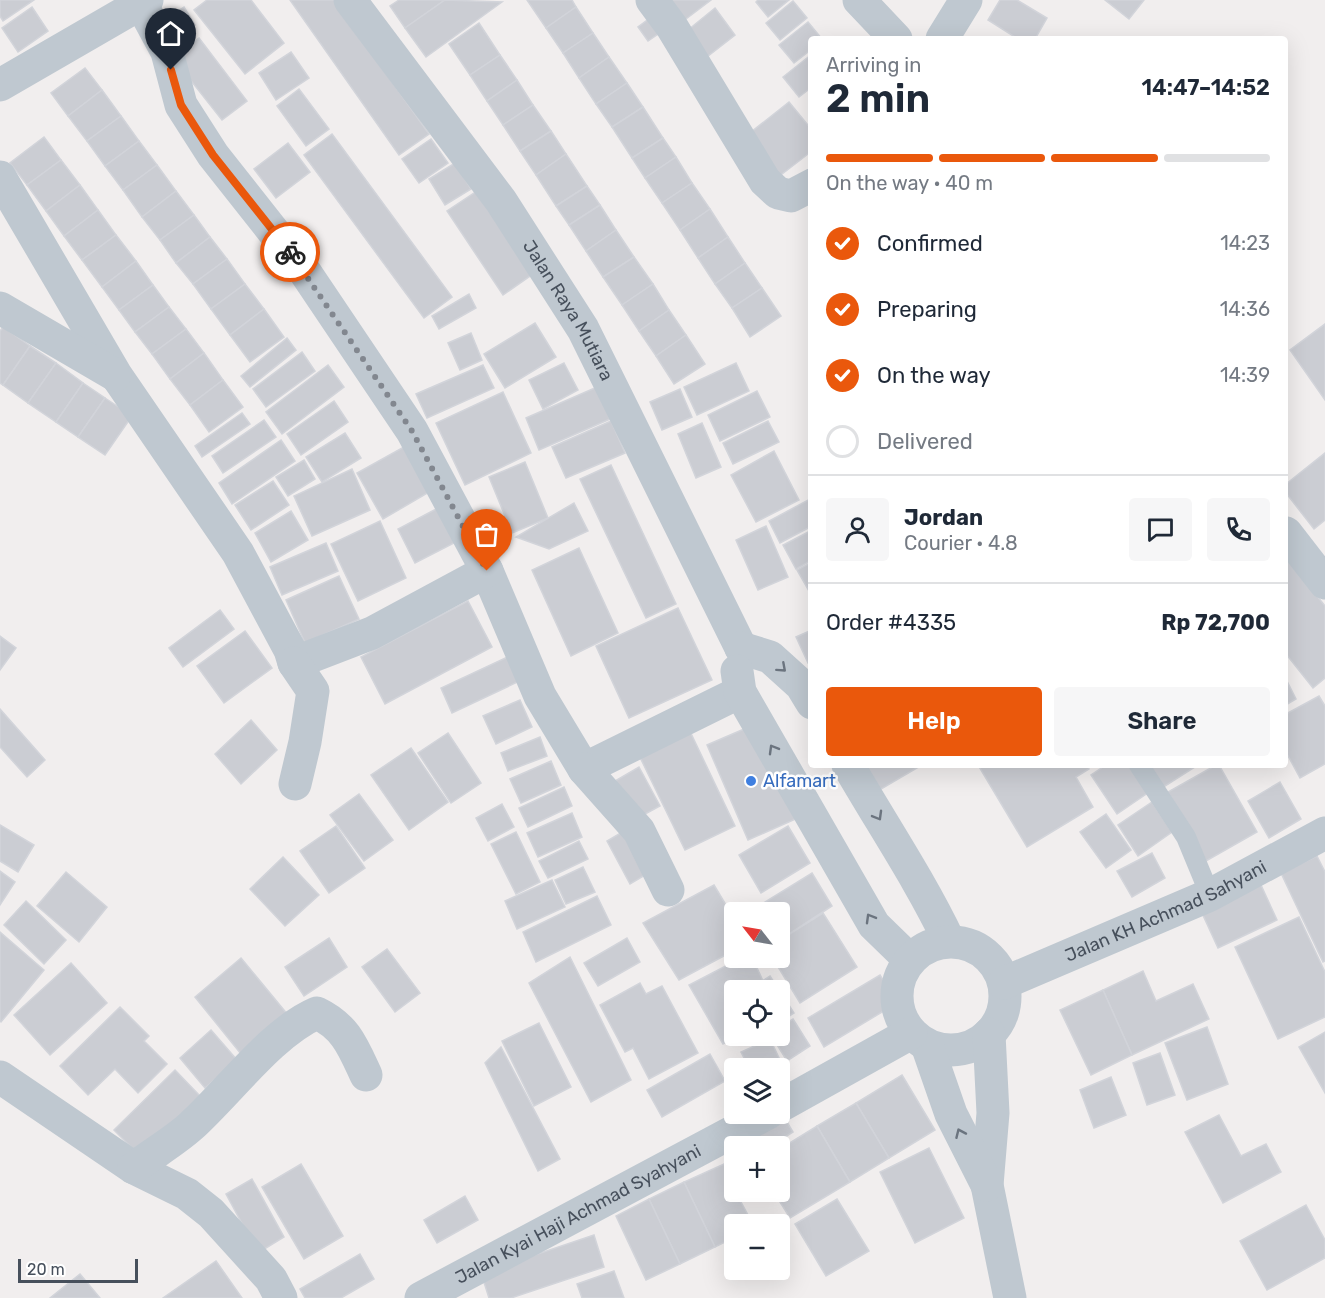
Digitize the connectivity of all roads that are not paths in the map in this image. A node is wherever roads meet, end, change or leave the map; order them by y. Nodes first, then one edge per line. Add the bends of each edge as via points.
1 (350, 0) edge
2 (652, 0) edge
3 (859, 0) edge
4 (966, 0) edge
5 (142, 1) edge
6 (893, 36) edge
7 (944, 36) edge
8 (0, 85) edge
9 (0, 177) edge
10 (808, 187) edge
11 (0, 308) edge
12 (116, 375) junction
13 (1288, 536) edge
14 (487, 571) junction
15 (1325, 583) edge
16 (741, 648) junction
17 (294, 663) junction
18 (740, 692) junction
19 (808, 696) edge
20 (850, 768) edge
21 (1140, 768) edge
22 (584, 769) junction
23 (295, 784) dead end
24 (1325, 833) edge
25 (668, 890) dead end
26 (1210, 895) junction
27 (949, 941) junction
28 (910, 960) junction
29 (1004, 983) junction
30 (989, 1034) junction
31 (919, 1039) junction
32 (366, 1075) dead end
33 (0, 1077) edge
34 (790, 1101) edge
35 (747, 1124) edge
36 (134, 1168) junction
37 (987, 1185) junction
38 (1002, 1295) edge
39 (281, 1298) edge
40 (421, 1298) edge

1 - 16 street, Jalan Raya Mutiara via 501,201 584,329
2 - 10 street via 765,181 778,192 791,196
3 - 6 street
4 - 7 street
5 - 8 street
5 - 14 street via 167,52 181,105 213,155 303,269 378,379 412,431
9 - 12 street
11 - 12 street
12 - 17 street via 238,553
13 - 15 street
14 - 17 street via 372,633
14 - 22 street via 540,696
16 - 18 street via 736,673
16 -> 19 street via 770,657
17 - 23 street via 313,691
18 - 22 street
28 -> 18 street via 874,926
20 -> 27 street via 926,892
21 - 26 lane via 1186,837
22 - 25 street via 639,831
24 - 26 street, Jalan KH Achmad Sahyani
26 - 29 street, Jalan KH Achmad Sahyani
27 - 28 street via 921,950
27 - 29 street via 984,952 997,966
28 - 31 street via 897,989 897,1004 902,1020
29 - 30 street via 1003,1011
30 - 31 street via 960,1050 942,1050
30 - 37 street via 993,1113
31 - 34 street
37 -> 31 street
32 - 36 street via 350,1041 334,1021 318,1013 304,1018 189,1128
33 - 36 street
35 - 40 street, Jalan Kyai Haji Achmad Syahyani
36 - 39 street via 187,1194 211,1213 271,1279
37 - 38 street

